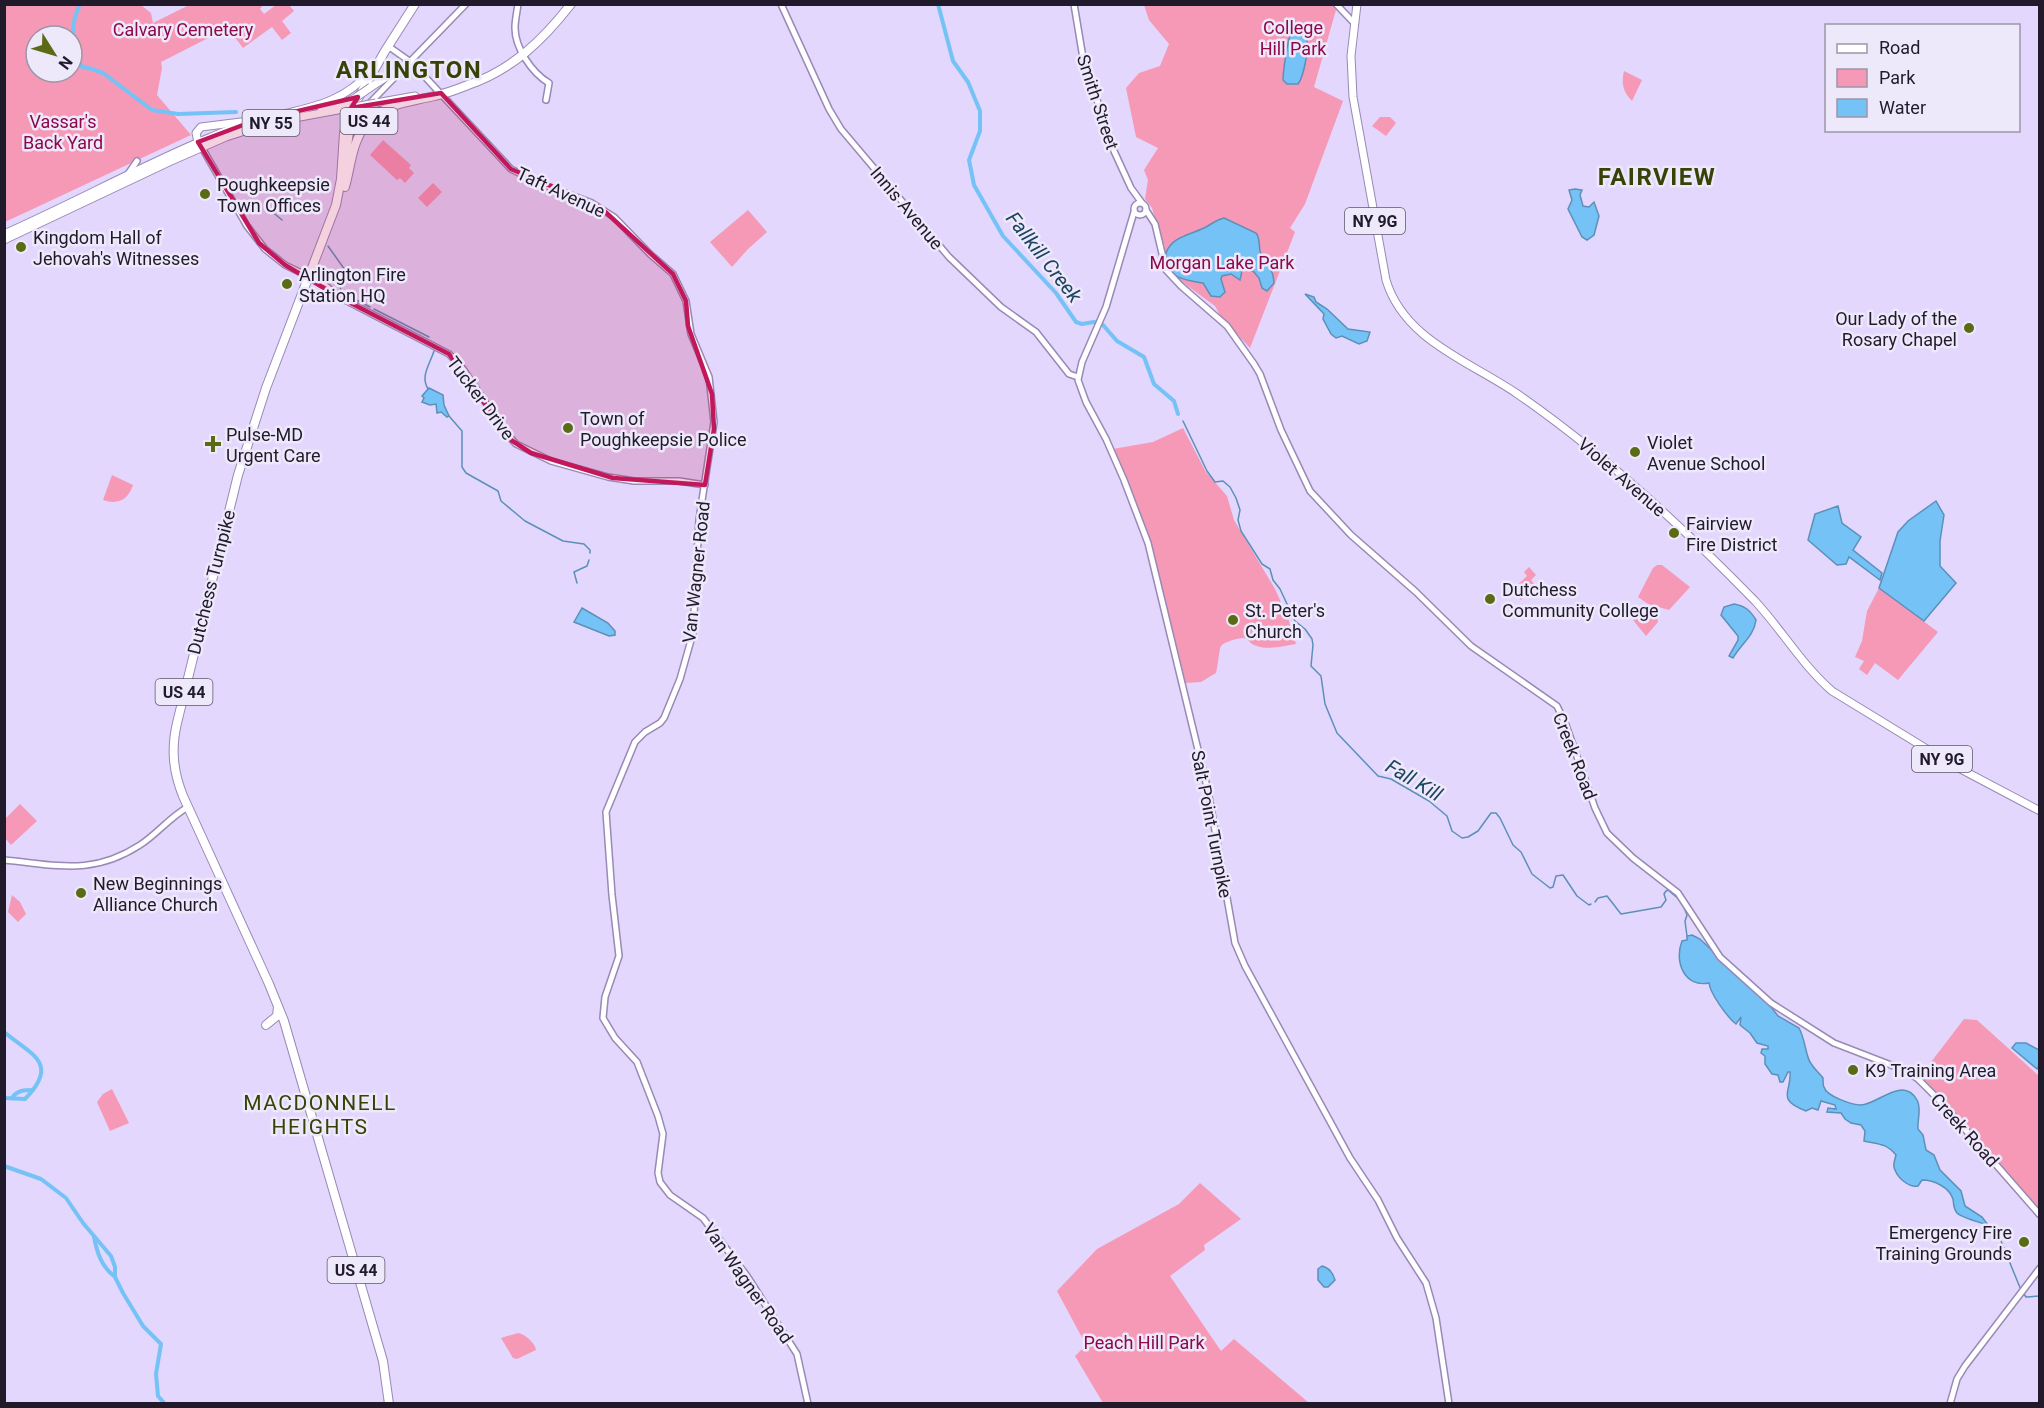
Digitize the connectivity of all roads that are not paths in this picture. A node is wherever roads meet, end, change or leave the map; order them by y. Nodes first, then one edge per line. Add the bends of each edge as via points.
1 (415, 4) edge
2 (466, 4) edge
3 (518, 4) edge
4 (571, 4) edge
5 (780, 4) edge
6 (1074, 4) edge
7 (1336, 4) edge
8 (1357, 4) edge
9 (1355, 24) junction
10 (386, 49) junction
11 (524, 55) junction
12 (407, 63) junction
13 (441, 93) junction
14 (546, 100) dead end
15 (343, 107) junction
16 (283, 114) junction
17 (255, 121) junction
18 (200, 144) junction
19 (141, 168) junction
20 (342, 171) junction
21 (136, 177) junction
22 (343, 193) junction
23 (1139, 204) junction
24 (1141, 213) junction
25 (614, 218) joint
26 (4, 234) edge
27 (4, 240) edge
28 (310, 277) junction
29 (1082, 362) junction
30 (1065, 368) junction
31 (1078, 377) junction
32 (1086, 402) junction
33 (705, 484) junction
34 (188, 807) junction
35 (2040, 811) edge
36 (4, 860) edge
37 (277, 1003) junction
38 (266, 1025) dead end
39 (2040, 1215) edge
40 (2040, 1268) edge
41 (389, 1404) edge
42 (808, 1404) edge
43 (1449, 1404) edge
44 (1950, 1404) edge

1 - 10 highway, US 44
2 - 12 street
3 - 11 street via 515,33
4 - 11 highway, US 44 via 546,36
5 - 30 street, Innis Avenue via 841,129 950,257 1001,307 1036,332
6 - 23 street, Smith Street via 1083,58 1118,161
7 - 9 street
8 - 9 main road, NY 9G
9 - 35 main road, Violet Avenue / NY 9G via 1353,97 1387,284 1398,308 1413,327 1530,403 1634,484 1758,604 1832,691 1953,765
10 - 12 street, Taft Avenue
10 - 16 main road, NY 55 via 365,77 343,95 320,106
10 - 20 highway, US 44 via 348,117
11 - 13 highway, US 44 via 482,80
11 - 14 street via 549,83
12 - 13 street, Taft Avenue
12 - 15 main road, bridge
12 - 20 street via 353,119 346,137
12 - 22 street via 356,121 348,145
13 - 15 main road, NY 55, bridge
13 - 22 highway, US 44 via 390,106 368,121 354,145
13 - 25 street, Taft Avenue via 511,169 592,203
15 - 16 main road
15 - 18 main road, NY 55 via 265,124
16 - 17 main road, NY 55
17 - 18 main road, NY 55
17 - 18 main road via 203,127 197,132
18 - 19 main road, NY 55
18 - 21 main road, NY 55
18 - 28 street, Tucker Drive via 256,240 281,262
19 - 21 street
19 - 26 main road, NY 55
20 - 28 highway, Dutchess Turnpike / US 44 via 335,208
21 - 27 main road, NY 55
22 - 28 highway, Dutchess Turnpike / US 44
23 - 24 street
23 - 24 street, Smith Street
24 - 29 street via 1132,222 1100,324
24 - 39 street, Creek Road via 1155,224 1166,270 1225,324 1247,352 1260,374 1302,477 1315,497 1474,649 1560,710 1603,828 1683,898 1724,961 1771,1003 1848,1050 1918,1079
25 - 33 street, Van Wagner Road via 670,270 686,301 688,326 712,394 714,429
28 - 33 street, Tucker Drive via 340,298 449,354 511,440 531,453 613,478
28 - 34 highway, Dutchess Turnpike / US 44 via 236,483 174,734 175,772
29 - 30 street via 1075,370
29 - 31 street
30 - 31 street, Innis Avenue
30 - 32 street
31 - 32 street, Salt Point Turnpike
32 - 43 street, Salt Point Turnpike via 1109,445 1148,543 1208,790 1235,943 1346,1150 1426,1283 1436,1318
33 - 42 street, Van Wagner Road via 693,633 680,679 662,721 635,742 606,812 619,956 605,997 603,1018 637,1062 658,1116 663,1134 660,1182 670,1195 707,1222 769,1310 800,1359
34 - 36 street via 139,845 103,864 77,867
34 - 37 highway, Dutchess Turnpike / US 44
37 - 38 highway via 277,1016
37 - 41 highway, Dutchess Turnpike / US 44 via 381,1356
40 - 44 street via 1965,1366

